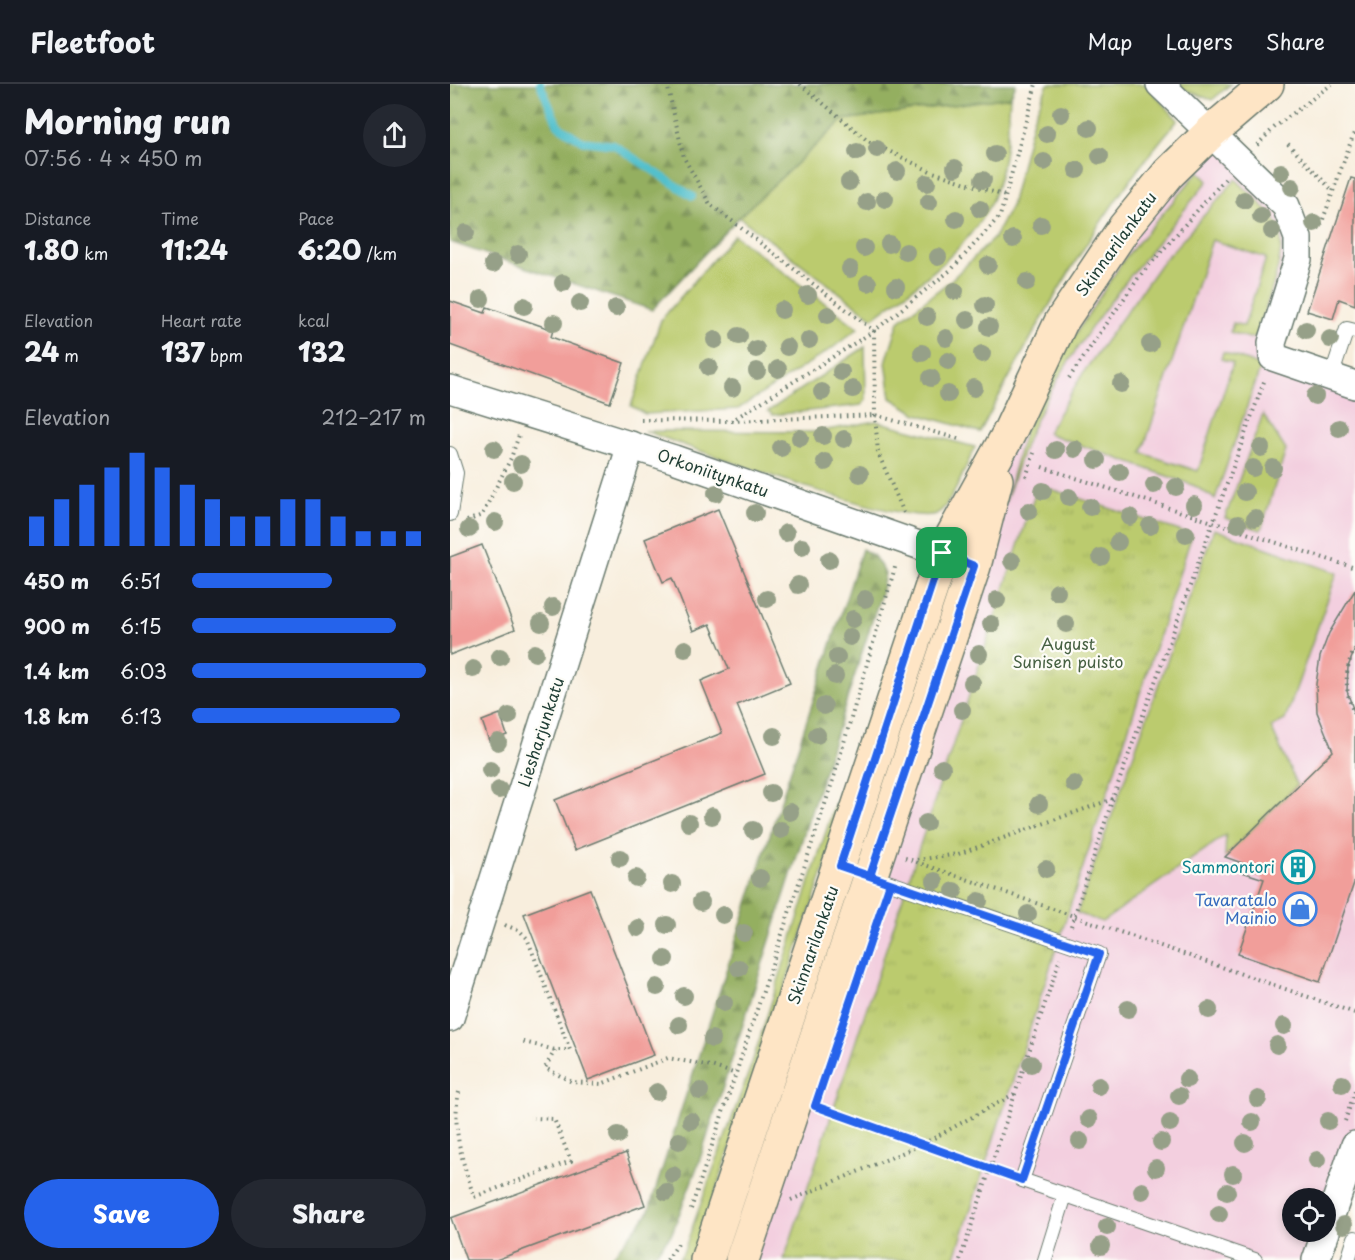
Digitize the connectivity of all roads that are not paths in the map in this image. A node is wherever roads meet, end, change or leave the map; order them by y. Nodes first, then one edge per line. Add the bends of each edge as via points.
1 (1160, 84) edge
2 (1267, 84) edge
3 (1210, 133) junction
4 (1355, 332) edge
5 (1343, 381) edge
6 (450, 389) edge
7 (631, 433) junction
8 (1023, 439) junction
9 (450, 454) edge
10 (455, 519) edge
11 (942, 553) junction
12 (974, 566) junction
13 (855, 871) junction
14 (450, 1018) edge
15 (1355, 1145) edge
16 (1065, 1195) junction
17 (1336, 1201) edge
18 (1355, 1238) edge
19 (1322, 1242) edge
20 (706, 1260) edge
21 (742, 1260) edge
22 (1045, 1260) edge
23 (1255, 1260) edge
24 (1316, 1260) edge
25 (1348, 1260) edge

1 - 3 street
2 - 3 main road, Skinnarilankatu
3 - 5 street via 1286,206 1298,238 1298,259 1272,343 1273,357
3 - 8 main road, Skinnarilankatu via 1168,174 1124,228 1061,322
4 - 5 lane via 1347,328
6 - 7 street, Orkoniitynkatu
7 - 11 street, Orkoniitynkatu
7 - 14 street, Liesharjunkatu
8 - 11 main road, Skinnarilankatu
8 - 12 main road, Skinnarilankatu
9 - 10 lane via 456,473
11 - 12 street, Orkoniitynkatu
11 - 13 main road, Skinnarilankatu
12 - 13 main road, Skinnarilankatu
13 - 16 lane via 1099,954 1022,1180
13 - 20 main road, Skinnarilankatu
13 - 21 main road, Skinnarilankatu
15 - 17 street
16 - 22 lane
16 - 23 lane
18 - 25 lane
19 - 24 street

